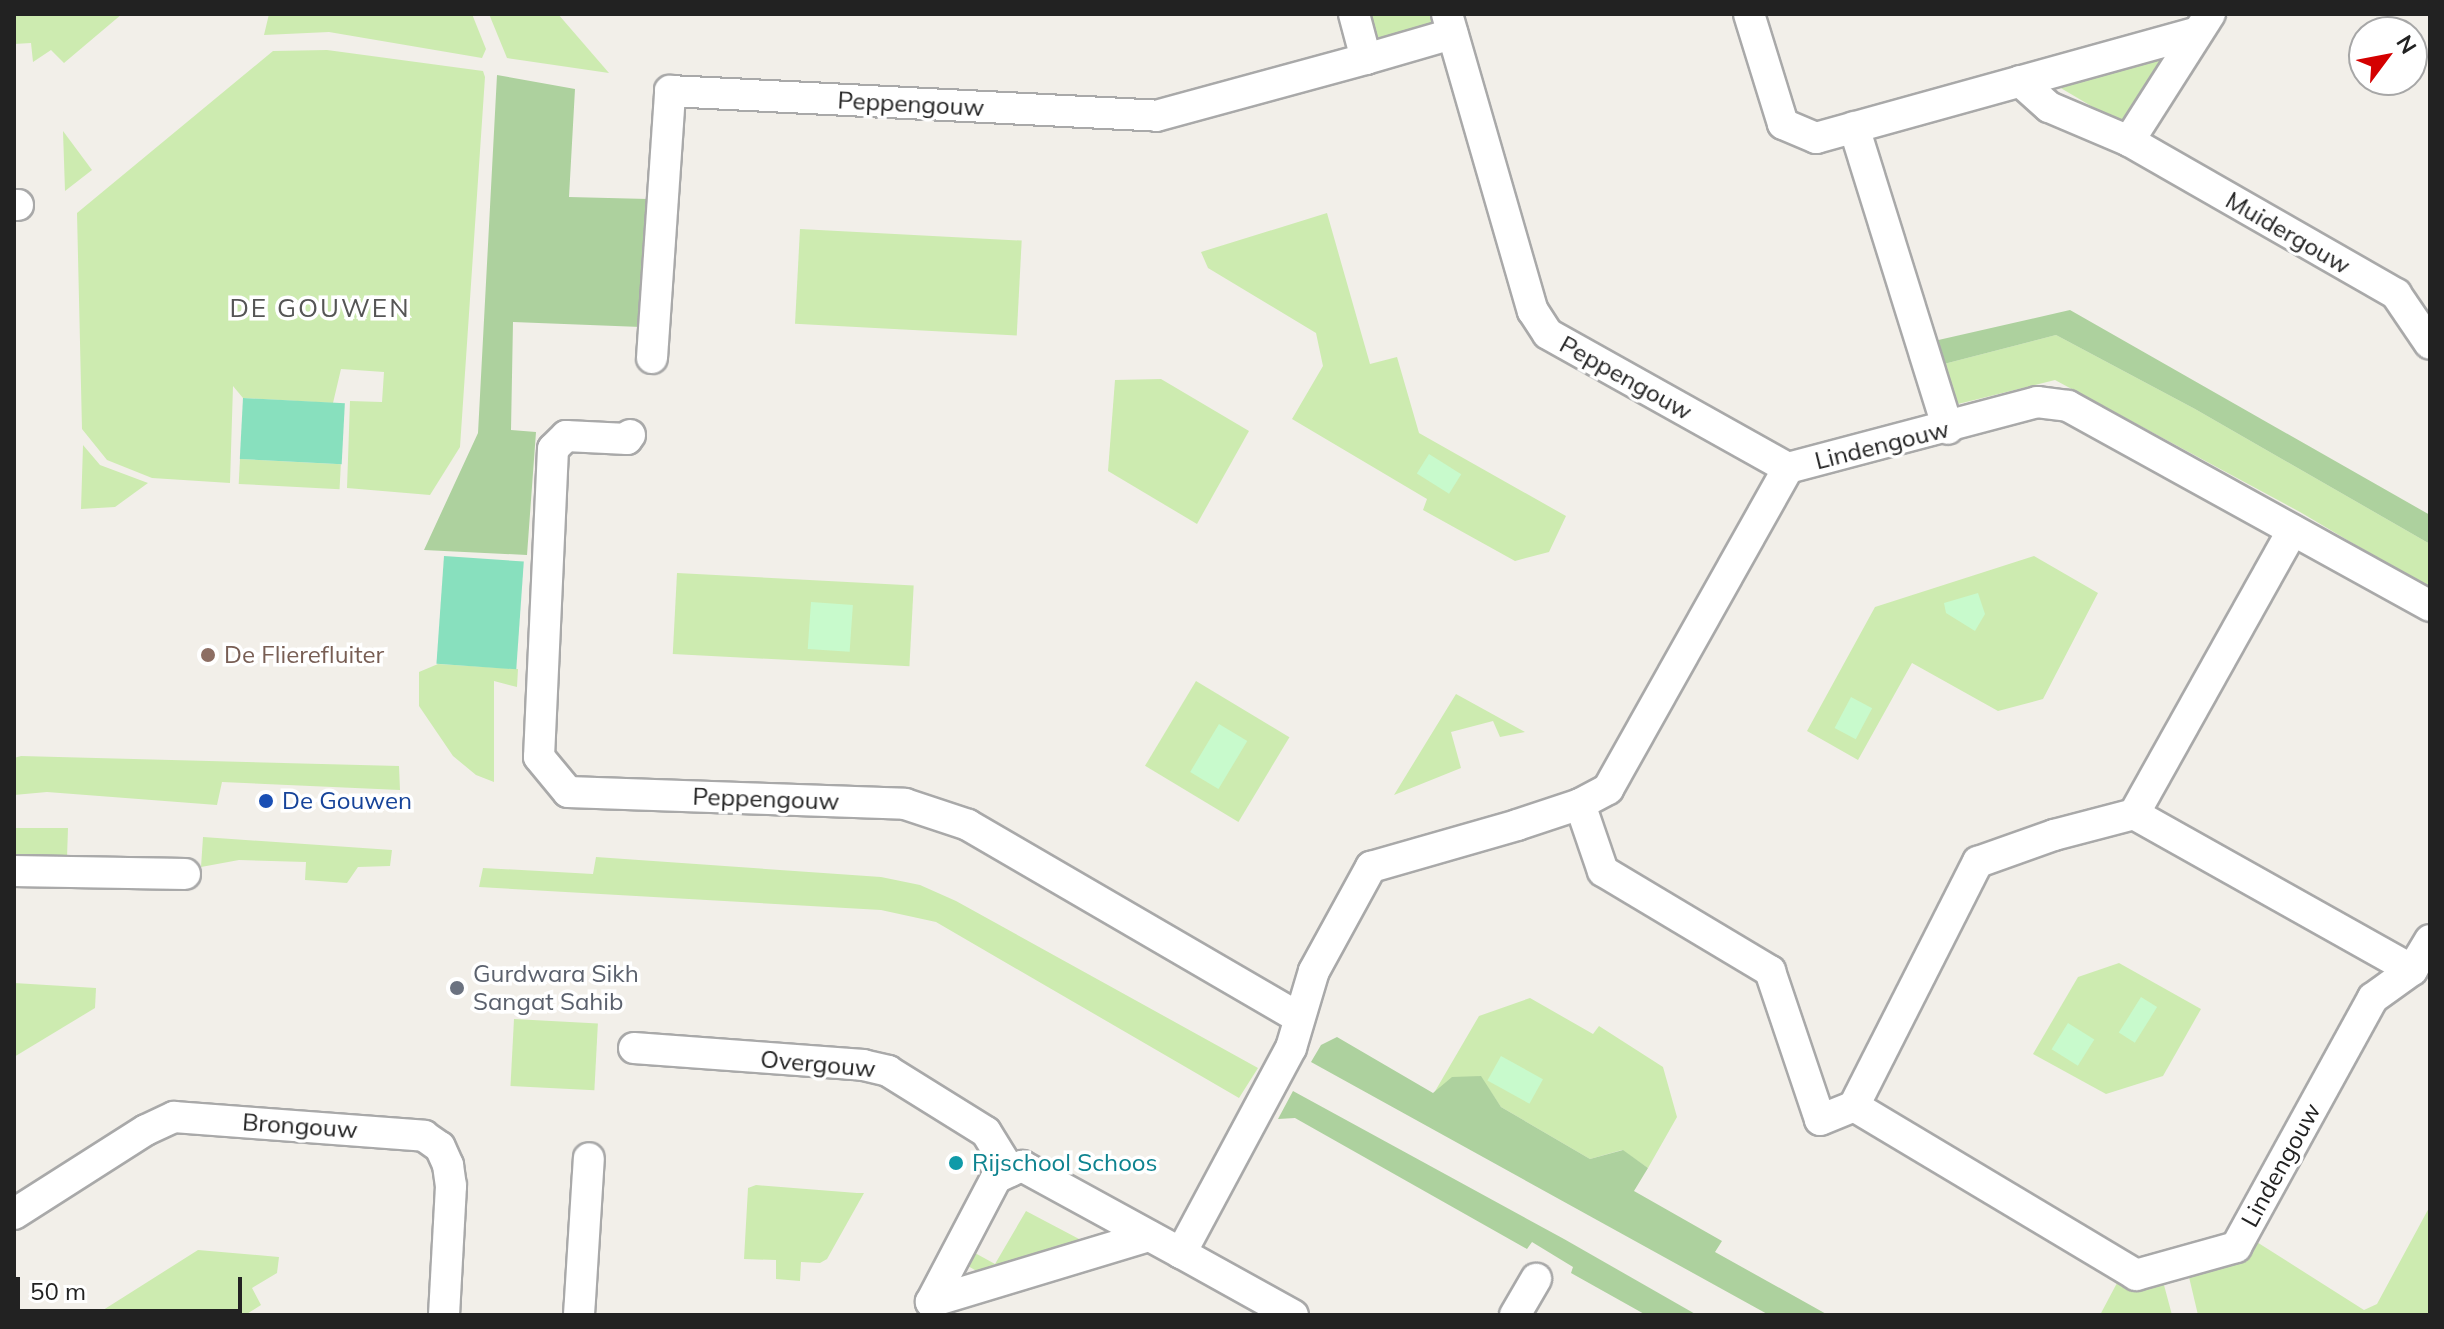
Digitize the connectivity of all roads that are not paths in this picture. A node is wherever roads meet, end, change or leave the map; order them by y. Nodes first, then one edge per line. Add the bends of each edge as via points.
1 (1354, 14) edge
2 (1749, 14) edge
3 (2204, 23) edge
4 (1450, 24) edge
5 (1366, 59) junction
6 (2020, 81) junction
7 (1854, 127) junction
8 (2129, 141) junction
9 (2430, 344) edge
10 (652, 358) dead end
11 (1948, 429) junction
12 (630, 435) dead end
13 (1788, 468) junction
14 (2293, 530) junction
15 (2430, 606) edge
16 (1580, 804) junction
17 (2134, 814) junction
18 (14, 871) edge
19 (185, 874) dead end
20 (2430, 940) edge
21 (2412, 970) junction
22 (1299, 1018) junction
23 (634, 1048) dead end
24 (1854, 1106) junction
25 (589, 1158) dead end
26 (1010, 1171) junction
27 (14, 1214) edge
28 (1149, 1236) junction
29 (1181, 1253) junction
30 (1536, 1279) dead end
31 (927, 1308) edge
32 (444, 1315) edge
33 (579, 1315) edge
34 (1293, 1315) edge
35 (1515, 1315) edge

1 - 5 street
2 - 7 street via 1783,124 1816,138
3 - 6 street
3 - 8 street
4 - 5 street
4 - 13 street, Peppengouw via 1533,311 1548,334
5 - 10 street, Peppengouw via 1156,116 670,91
6 - 7 street
6 - 8 street, Muidergouw via 2049,107
7 - 11 street
8 - 9 street, Muidergouw via 2396,294
11 - 13 street, Lindengouw
11 - 14 street, Lindengouw via 2037,402 2068,406
12 - 22 street, Peppengouw via 566,436 553,449 539,757 568,792 905,804 968,825
13 - 16 street, Lindengouw via 1608,789
14 - 15 street, Lindengouw
14 - 17 street
16 - 22 street, Lindengouw via 1371,867 1314,971
16 - 24 street via 1603,871 1770,971 1820,1120
17 - 21 street
17 - 24 street via 1978,862
18 - 19 street
20 - 21 street, Lindengouw
21 - 24 street, Lindengouw via 2373,998 2236,1247 2136,1275
22 - 29 street via 1296,1038
23 - 26 street, Overgouw via 888,1071 986,1132
25 - 33 street
26 - 28 street via 1022,1166
26 - 31 street via 996,1178
27 - 32 street, Brongouw via 174,1117 424,1136 440,1147 451,1186
28 - 29 street
28 - 31 street
29 - 34 street
30 - 35 street

